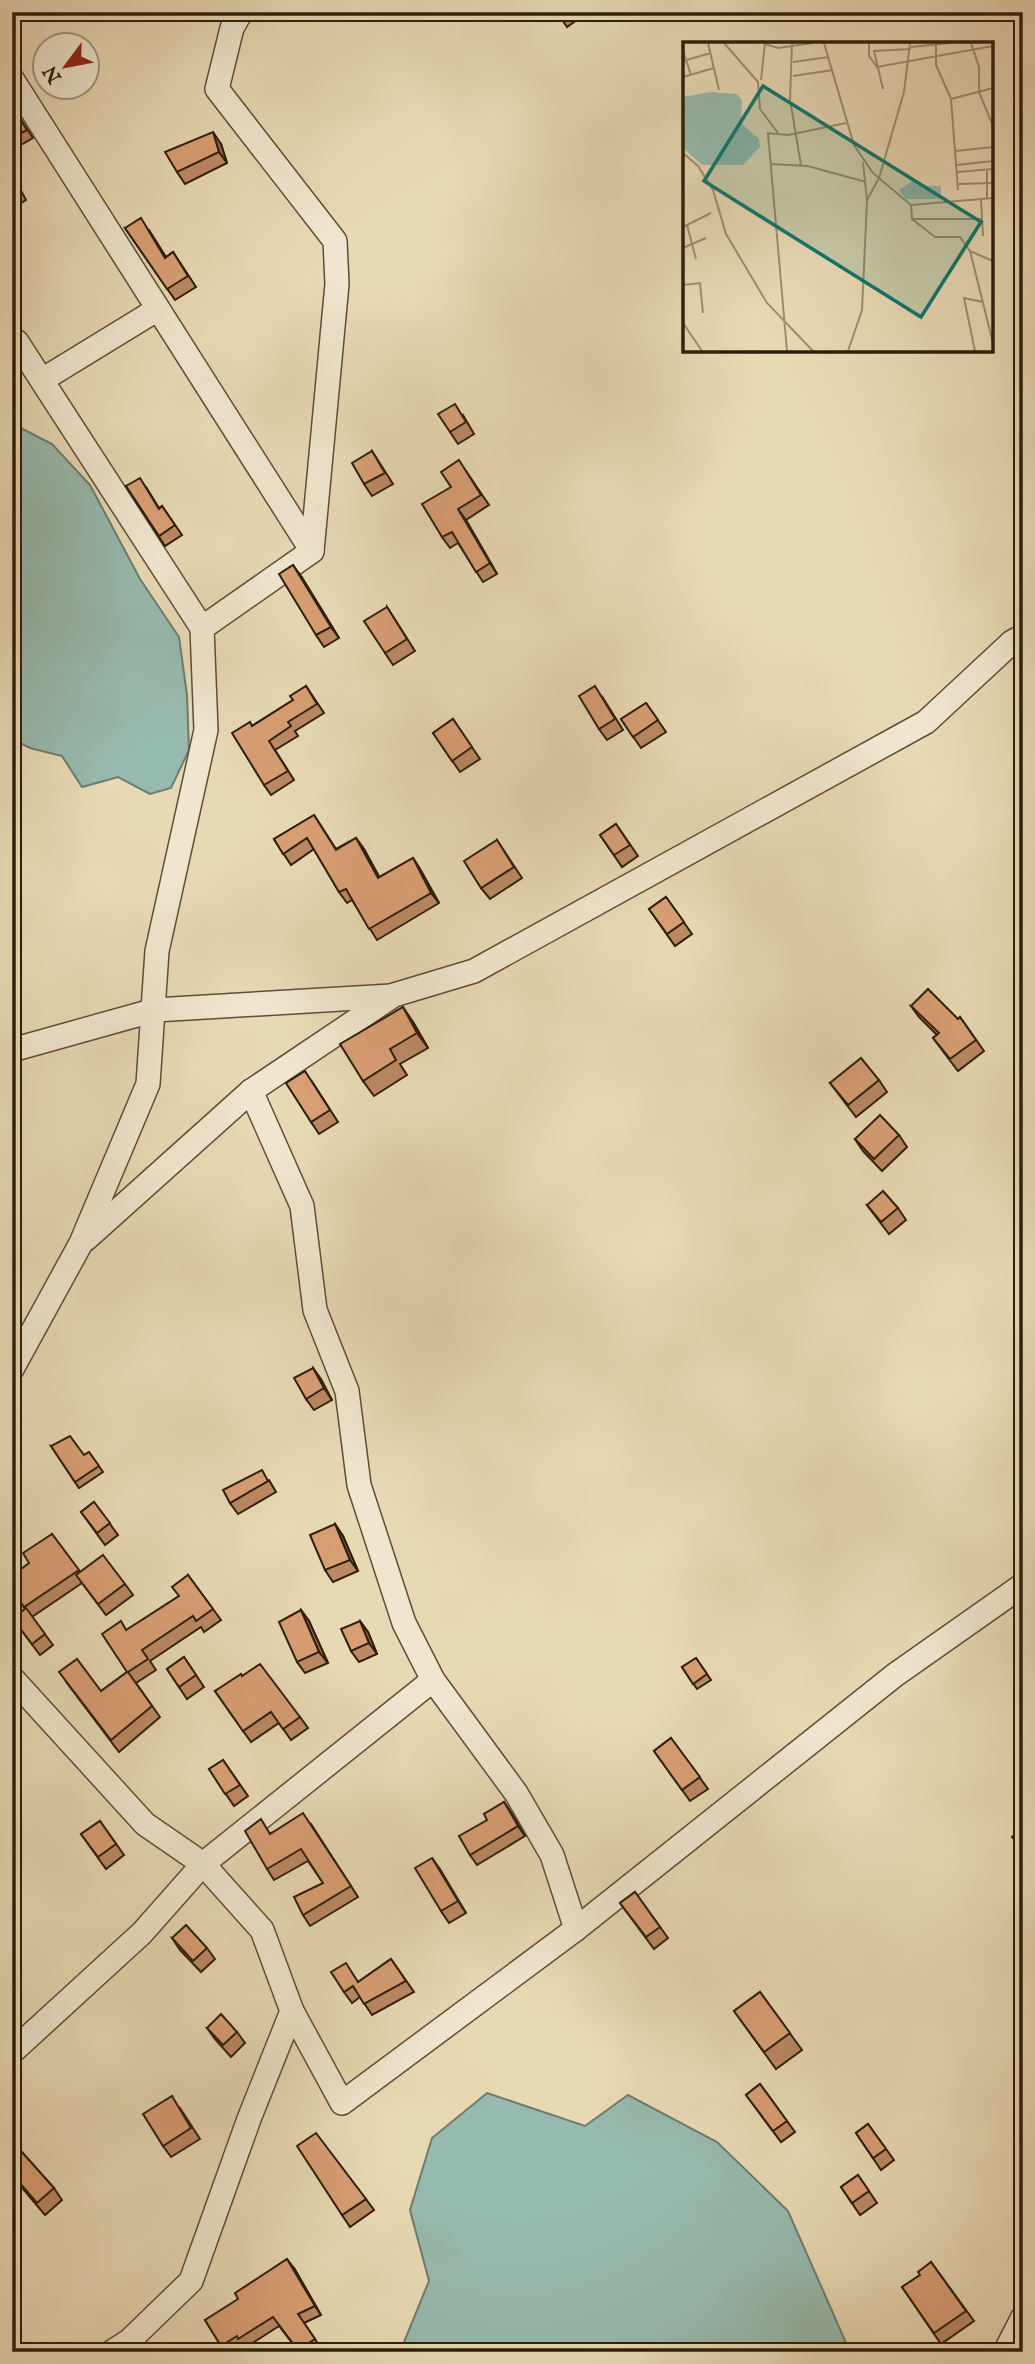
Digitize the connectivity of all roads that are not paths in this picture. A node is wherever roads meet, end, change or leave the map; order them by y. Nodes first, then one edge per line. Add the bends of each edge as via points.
1 (241, 12) edge
2 (12, 79) edge
3 (19, 104) edge
4 (158, 309) junction
5 (12, 345) edge
6 (42, 380) junction
7 (312, 551) junction
8 (202, 628) junction
9 (1023, 636) edge
10 (394, 996) junction
11 (155, 1010) junction
12 (12, 1049) edge
13 (251, 1091) junction
14 (81, 1243) junction
15 (12, 1369) edge
16 (1023, 1586) edge
17 (12, 1678) edge
18 (433, 1680) junction
19 (203, 1864) junction
20 (576, 1929) junction
21 (292, 2011) junction
22 (12, 2052) edge
23 (1023, 2317) edge
24 (112, 2352) edge
25 (1005, 2352) edge

1 - 7 street via 232,28 217,89 335,241 337,284
2 - 3 street
3 - 4 street
4 - 6 street
4 - 7 street
5 - 6 street via 17,342
6 - 8 street
7 - 8 street
8 - 11 street via 206,730 156,951
9 - 10 street via 926,722 474,971
10 - 11 street
10 - 13 street
11 - 12 street
11 - 14 street via 148,1084
13 - 14 street
13 - 18 street via 302,1206 315,1310 347,1391 359,1485 404,1623
14 - 15 street
16 - 20 street via 895,1675
17 - 19 street via 145,1824
18 - 19 street
18 - 20 street via 552,1855
19 - 21 street via 262,1930
19 - 22 street via 142,1933
20 - 21 street via 342,2102
21 - 24 street via 191,2281 129,2342
23 - 25 street

